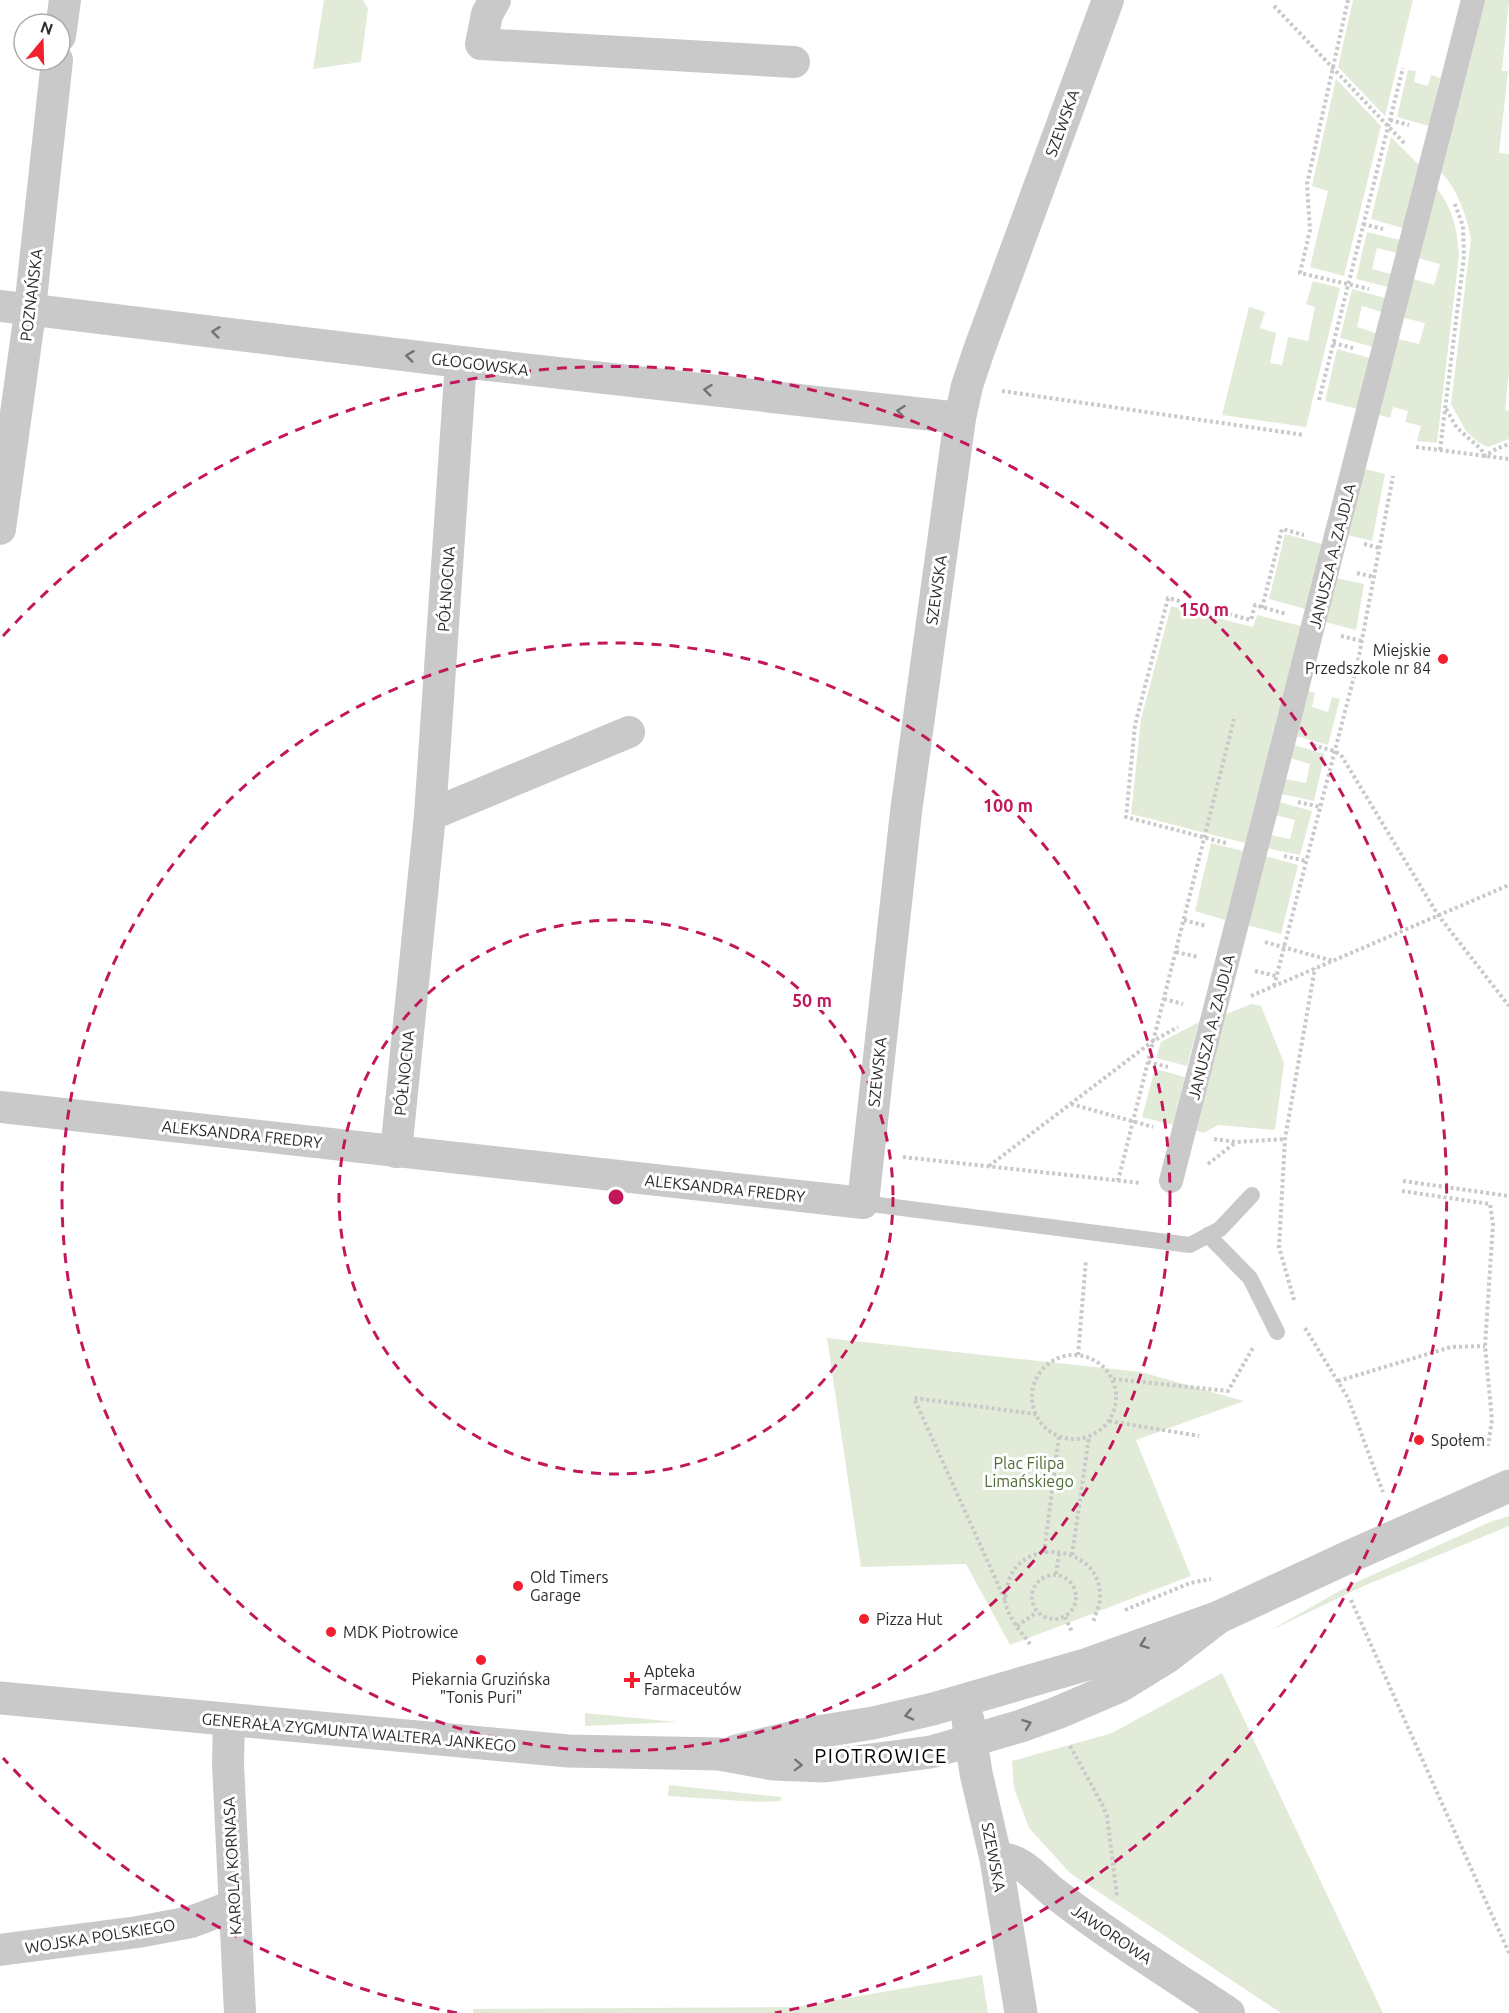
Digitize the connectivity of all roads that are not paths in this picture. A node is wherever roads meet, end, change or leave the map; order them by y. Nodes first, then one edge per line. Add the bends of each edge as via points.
1 (495, 0) edge
2 (1108, 0) edge
3 (1473, 0) edge
4 (794, 62) dead end
5 (55, 72) edge
6 (15, 308) edge
7 (461, 362) junction
8 (960, 418) junction
9 (0, 530) edge
10 (629, 732) dead end
11 (430, 815) junction
12 (0, 1107) edge
13 (396, 1152) junction
14 (1160, 1183) road end
15 (1252, 1195) dead end
16 (863, 1203) junction
17 (1208, 1235) junction
18 (1277, 1332) road end
19 (1509, 1486) edge
20 (1219, 1617) junction
21 (0, 1698) edge
22 (966, 1701) junction
23 (229, 1719) junction
24 (971, 1740) junction
25 (719, 1754) junction
26 (996, 1859) junction
27 (233, 1906) junction
28 (0, 1950) edge
29 (240, 2013) edge
30 (1021, 2013) edge
31 (1229, 2013) edge

1 - 4 street via 487,14 481,44
2 - 8 street, SZEWSKA via 979,350
3 - 14 street, JANUSZA A. ZAJDLA
5 - 6 street, POZNAŃSKA
7 -> 6 street, GŁOGOWSKA
6 - 9 street, POZNAŃSKA
8 -> 7 street, GŁOGOWSKA
7 - 11 street, PÓŁNOCNA
8 - 16 street, SZEWSKA via 906,812
10 - 11 street
11 - 13 street, PÓŁNOCNA
12 - 13 street, ALEKSANDRA FREDRY
13 - 16 street, ALEKSANDRA FREDRY
15 - 17 lane, ALEKSANDRA FREDRY via 1220,1229
16 - 17 lane, ALEKSANDRA FREDRY via 1190,1245
17 - 18 lane via 1250,1278
19 - 20 street, GENERAŁA ZYGMUNTA WALTERA JANKEGO
20 -> 22 street, GENERAŁA ZYGMUNTA WALTERA JANKEGO via 1088,1664
24 -> 20 street, GENERAŁA ZYGMUNTA WALTERA JANKEGO via 1021,1726 1120,1686 1167,1657
21 - 23 street, GENERAŁA ZYGMUNTA WALTERA JANKEGO
22 - 24 street, SZEWSKA
22 -> 25 street, GENERAŁA ZYGMUNTA WALTERA JANKEGO
23 - 25 street, GENERAŁA ZYGMUNTA WALTERA JANKEGO via 568,1751
23 - 27 street, KAROLA KORNASA
25 -> 24 street, GENERAŁA ZYGMUNTA WALTERA JANKEGO via 773,1764 825,1766 931,1752
24 - 26 street, SZEWSKA
26 - 30 street, SZEWSKA
26 - 31 street, JAWOROWA via 1006,1857 1017,1862 1071,1906
27 - 28 street, WOJSKA POLSKIEGO via 191,1922
27 - 29 street, KAROLA KORNASA

